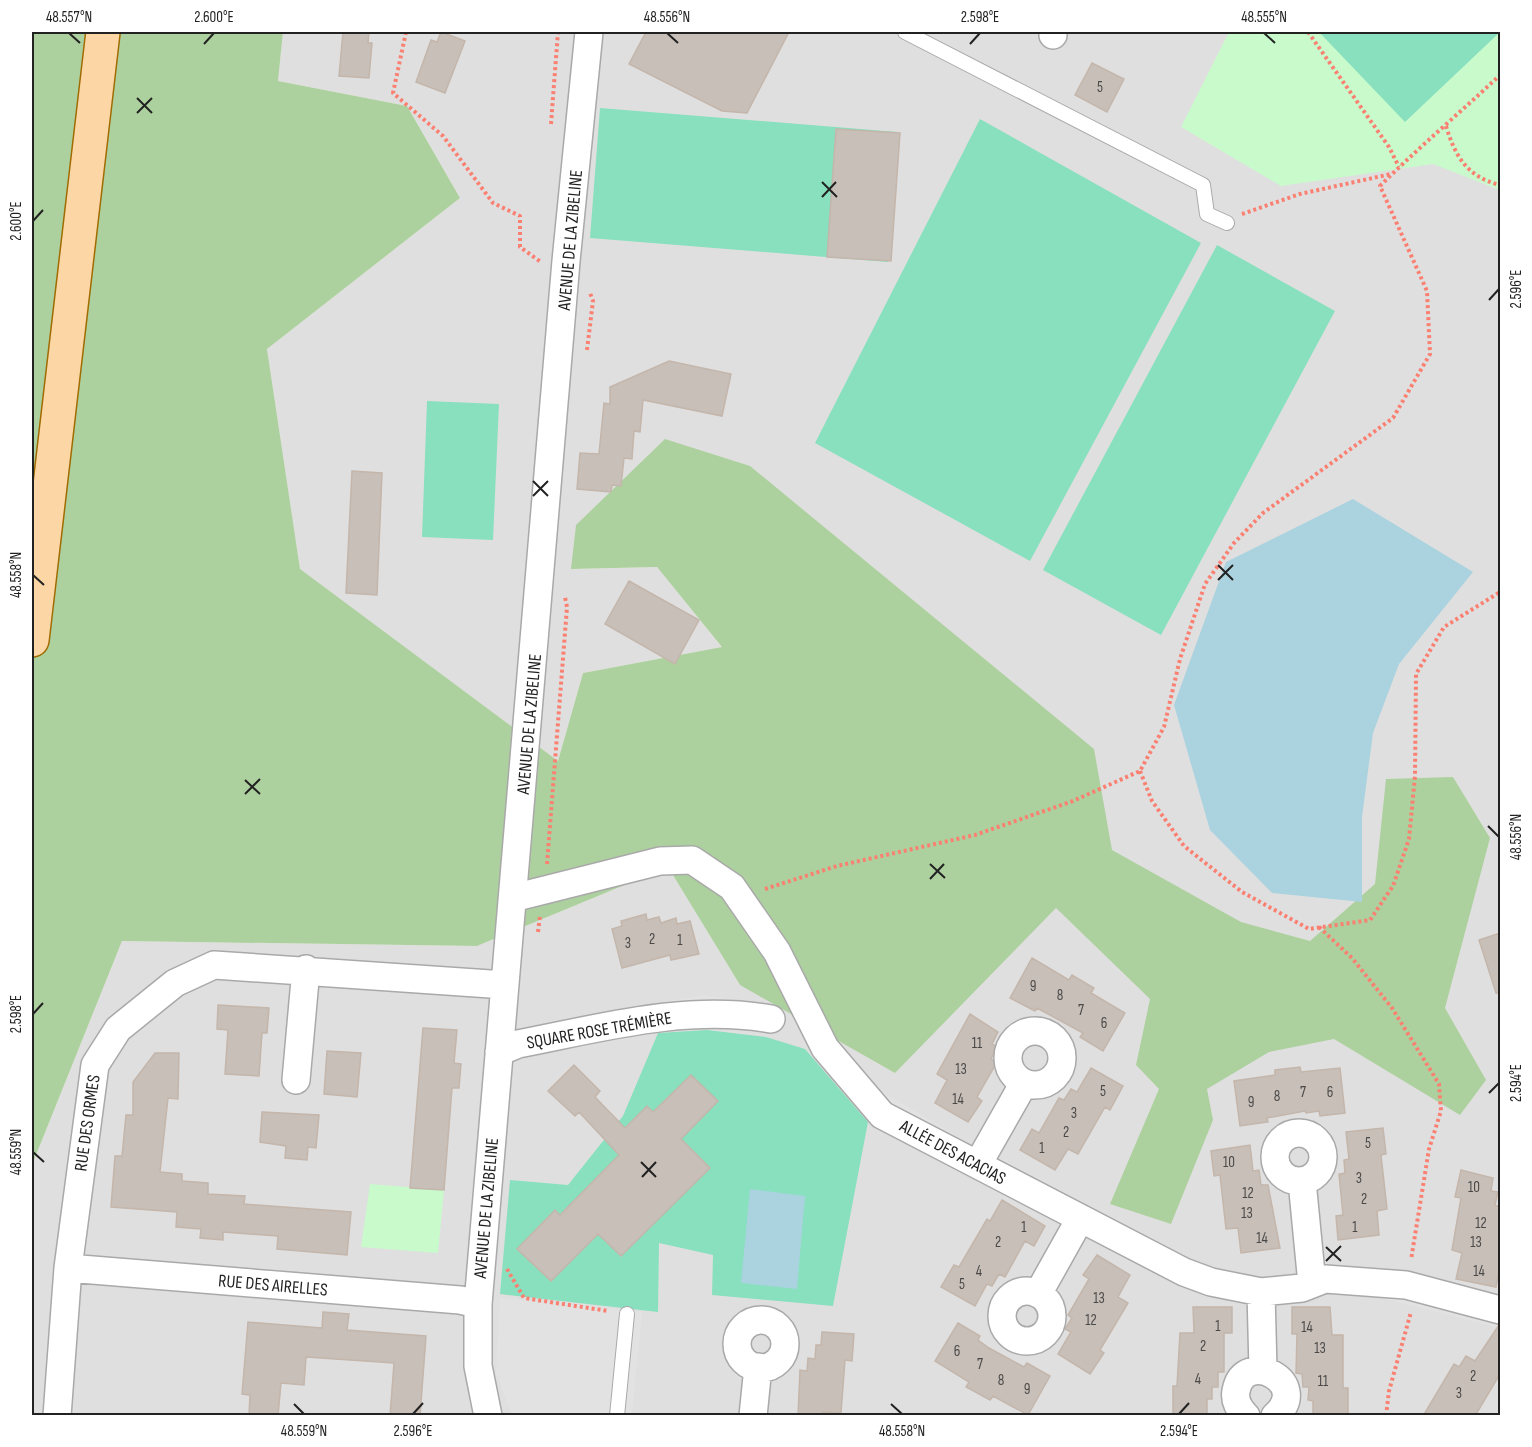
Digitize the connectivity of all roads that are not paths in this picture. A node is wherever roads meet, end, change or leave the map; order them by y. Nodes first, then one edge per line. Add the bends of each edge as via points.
1 (103, 32) edge
2 (589, 32) edge
3 (905, 32) edge
4 (1227, 223) road end
5 (32, 640) edge
6 (513, 898) junction
7 (306, 969) junction
8 (505, 985) junction
9 (771, 1019) dead end
10 (499, 1052) junction
11 (296, 1080) dead end
12 (1024, 1083) dead end
13 (978, 1164) junction
14 (1302, 1181) dead end
15 (1080, 1219) junction
16 (68, 1268) junction
17 (1312, 1284) junction
18 (1261, 1292) junction
19 (1038, 1294) dead end
20 (478, 1304) junction
21 (1500, 1310) edge
22 (627, 1314) road end
23 (758, 1368) dead end
24 (1263, 1370) junction
25 (57, 1416) edge
26 (488, 1416) edge
27 (617, 1416) edge
28 (753, 1416) edge
29 (1246, 1416) edge
30 (1275, 1416) edge

1 - 5 main road
2 - 6 street, AVENUE DE LA ZIBELINE
3 - 4 lane via 1203,184 1208,214
6 - 8 street, AVENUE DE LA ZIBELINE
6 - 13 street, ALLÉE DES ACACIAS via 660,861 692,860 732,887 777,952 825,1048 882,1115
7 - 8 street, RUE DES ORMES
7 - 11 street
7 - 16 street, RUE DES ORMES via 214,965 175,983 118,1029 95,1065
8 - 10 street, AVENUE DE LA ZIBELINE
9 - 10 street, SQUARE ROSE TRÉMIÈRE via 740,1014 653,1017 518,1044
10 - 20 street, AVENUE DE LA ZIBELINE
12 - 13 street
13 - 15 street, ALLÉE DES ACACIAS
14 - 17 street
15 - 18 street, ALLÉE DES ACACIAS via 1184,1272
15 - 19 street
16 - 20 street, RUE DES AIRELLES
16 - 25 street, RUE DES ORMES
17 - 18 street, ALLÉE DES ACACIAS
17 - 21 street, ALLÉE DES ACACIAS via 1325,1279 1412,1287
18 - 24 street
20 - 26 street, AVENUE DE LA ZIBELINE via 478,1366
22 - 27 lane
23 - 28 street
24 - 29 street via 1248,1374 1237,1386 1237,1403
24 - 30 street via 1278,1377 1286,1392 1283,1408

